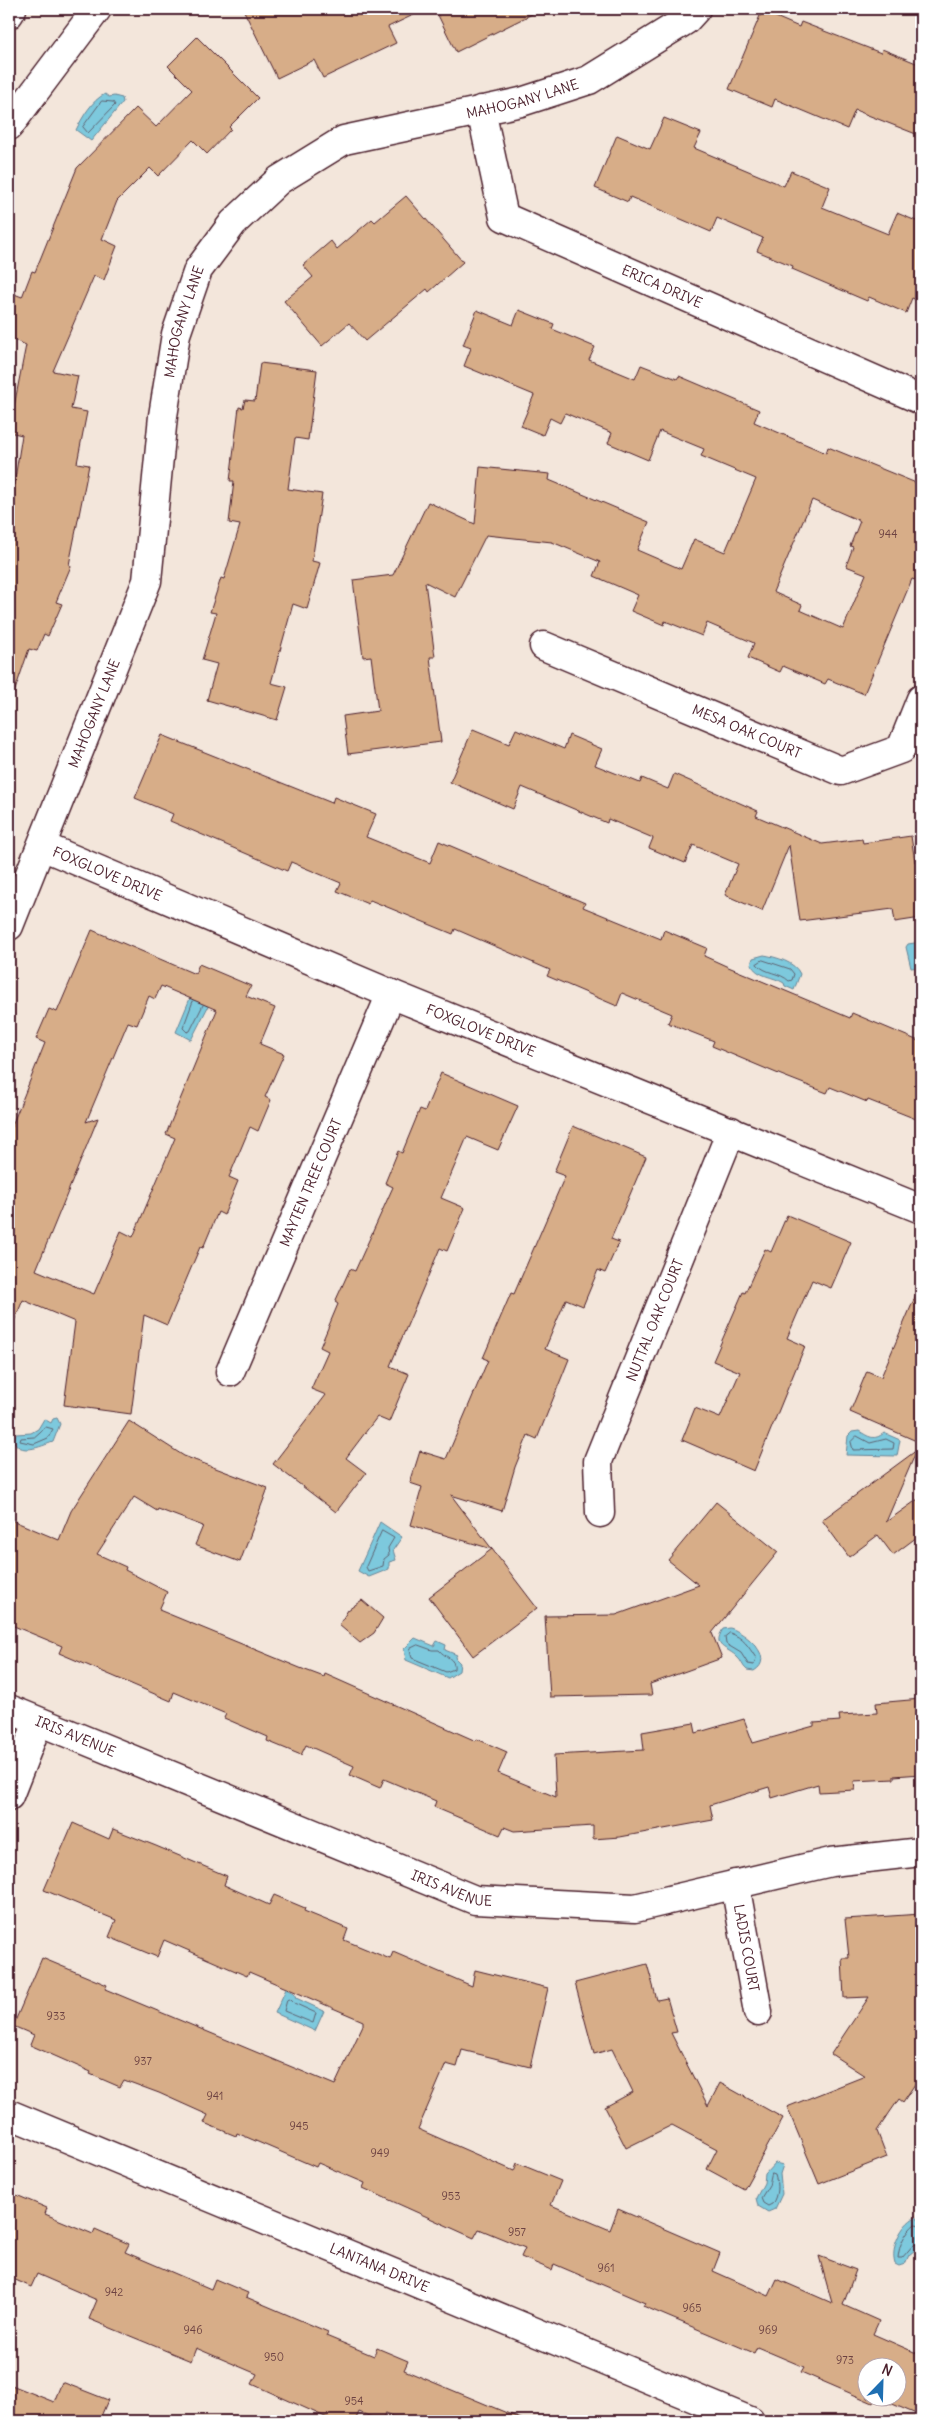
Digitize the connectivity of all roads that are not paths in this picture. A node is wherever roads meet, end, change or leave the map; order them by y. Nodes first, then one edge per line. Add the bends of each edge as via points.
1 (12, 9) edge
2 (97, 9) edge
3 (696, 9) edge
4 (9, 14) edge
5 (480, 110) junction
6 (9, 126) edge
7 (921, 400) edge
8 (544, 646) dead end
9 (921, 699) edge
10 (42, 846) junction
11 (9, 926) edge
12 (391, 994) junction
13 (731, 1130) junction
14 (921, 1209) edge
15 (230, 1372) dead end
16 (600, 1514) dead end
17 (9, 1709) edge
18 (38, 1722) junction
19 (9, 1796) edge
20 (921, 1852) edge
21 (735, 1884) junction
22 (758, 2012) dead end
23 (9, 2114) edge
24 (750, 2421) edge

1 - 4 street
2 - 6 street
3 - 5 street, MAHOGANY LANE via 686,20 589,80 521,102
5 - 7 street, ERICA DRIVE via 504,217
5 - 10 street, MAHOGANY LANE via 344,140 279,180 233,223 198,270 176,334 163,416 147,582
8 - 9 street, MESA OAK COURT via 841,771 901,749
10 - 11 street, MAHOGANY LANE
10 - 12 street, FOXGLOVE DRIVE
12 - 13 street, FOXGLOVE DRIVE
12 - 15 street, MAYTEN TREE COURT
13 - 14 street, FOXGLOVE DRIVE
13 - 16 street, NUTTAL OAK COURT via 598,1461
17 - 18 street, IRIS AVENUE
18 - 19 street
18 - 21 street, IRIS AVENUE via 475,1900 635,1908
20 - 21 street, IRIS AVENUE via 831,1862
21 - 22 street, LADIS COURT
23 - 24 street, LANTANA DRIVE

